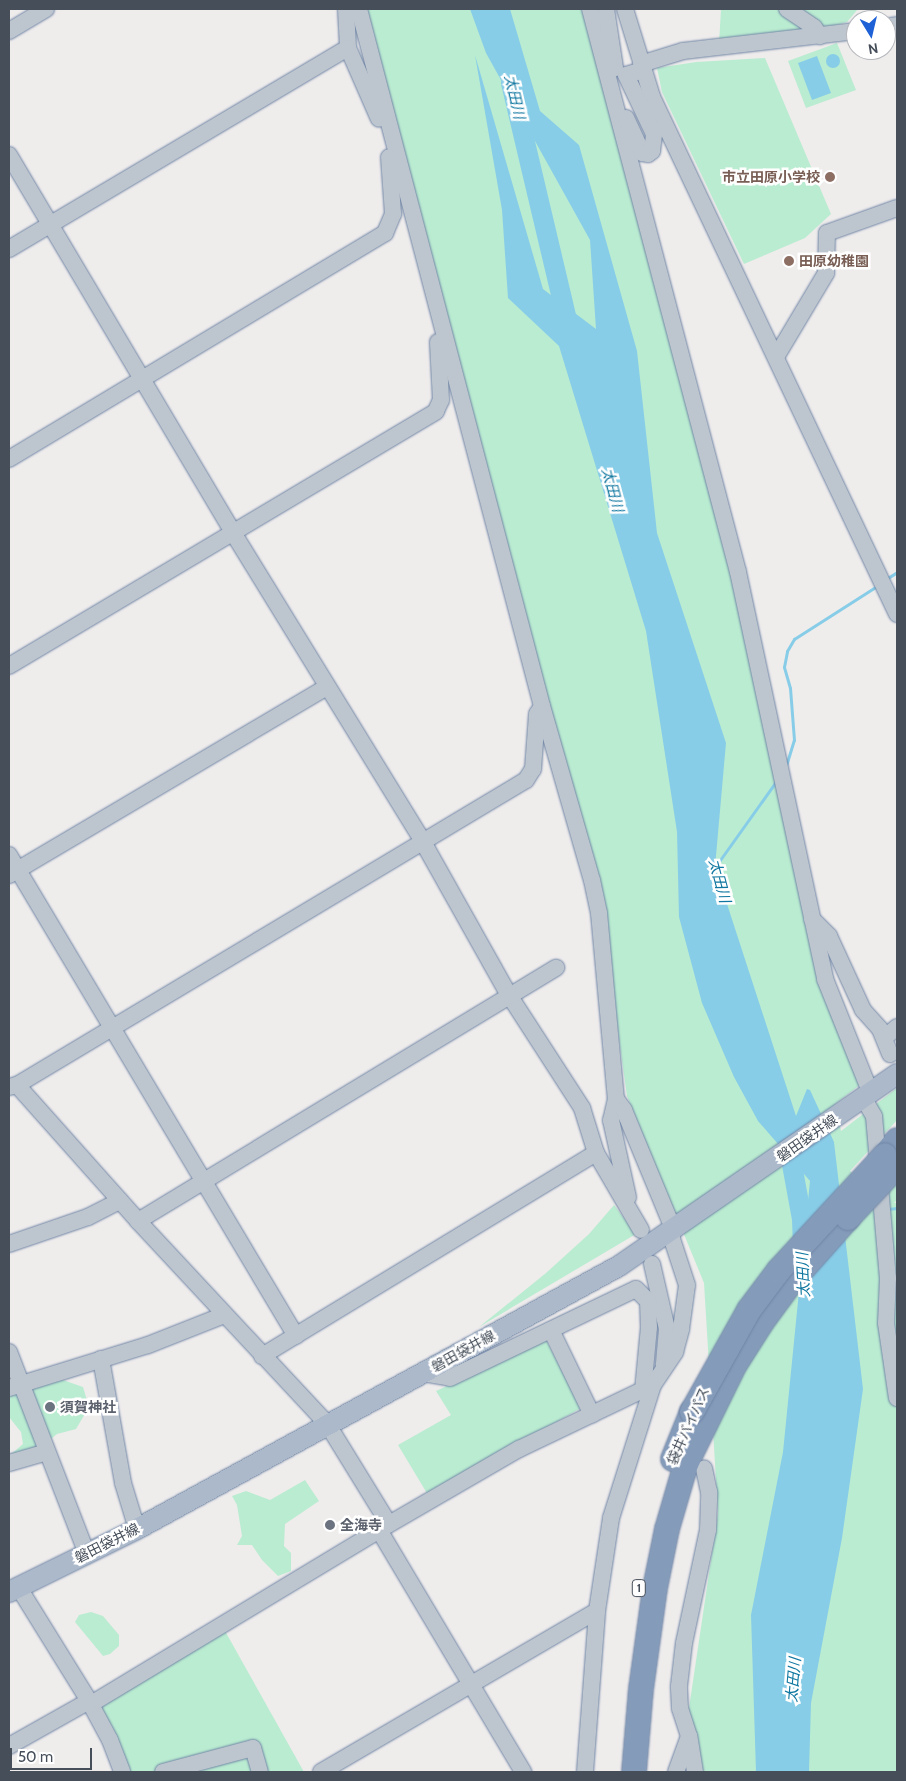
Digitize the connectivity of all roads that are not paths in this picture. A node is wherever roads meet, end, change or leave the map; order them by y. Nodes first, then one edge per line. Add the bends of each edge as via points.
1 (46, 9) edge
2 (346, 9) edge
3 (359, 9) edge
4 (590, 9) edge
5 (606, 9) edge
6 (625, 9) edge
7 (787, 9) edge
8 (9, 31) edge
9 (846, 32) edge
10 (820, 36) junction
11 (348, 48) junction
12 (642, 67) junction
13 (617, 110) junction
14 (392, 137) junction
15 (9, 155) edge
16 (897, 208) edge
17 (52, 224) junction
18 (9, 249) edge
19 (438, 315) junction
20 (776, 357) junction
21 (143, 380) junction
22 (9, 459) edge
23 (232, 531) junction
24 (891, 581) edge
25 (897, 614) edge
26 (9, 666) edge
27 (327, 687) junction
28 (542, 706) junction
29 (423, 842) junction
30 (9, 855) edge
31 (13, 872) edge
32 (812, 919) junction
33 (556, 968) dead end
34 (509, 995) junction
35 (897, 1027) edge
36 (111, 1029) junction
37 (884, 1038) junction
38 (890, 1054) dead end
39 (897, 1074) edge
40 (13, 1086) edge
41 (616, 1099) junction
42 (864, 1099) junction
43 (894, 1151) edge
44 (596, 1153) junction
45 (202, 1181) junction
46 (120, 1201) junction
47 (631, 1212) junction
48 (138, 1221) junction
49 (641, 1230) dead end
50 (675, 1230) junction
51 (9, 1244) edge
52 (652, 1264) dead end
53 (897, 1312) edge
54 (224, 1314) junction
55 (551, 1330) junction
56 (296, 1336) junction
57 (9, 1352) edge
58 (262, 1356) junction
59 (891, 1356) junction
60 (101, 1359) junction
61 (664, 1367) junction
62 (424, 1373) junction
63 (14, 1386) edge
64 (648, 1387) junction
65 (897, 1398) edge
66 (700, 1415) junction
67 (592, 1416) junction
68 (328, 1425) junction
69 (45, 1453) junction
70 (9, 1464) edge
71 (704, 1469) dead end
72 (384, 1527) junction
73 (137, 1529) junction
74 (87, 1554) junction
75 (14, 1590) edge
76 (597, 1611) junction
77 (471, 1685) junction
78 (90, 1703) junction
79 (689, 1736) junction
80 (9, 1746) edge
81 (122, 1772) edge
82 (163, 1772) edge
83 (260, 1772) edge
84 (321, 1772) edge
85 (523, 1772) edge
86 (585, 1772) edge
87 (619, 1772) edge
88 (634, 1772) edge
89 (676, 1772) edge
90 (695, 1772) edge

1 - 8 street
2 - 11 street
3 - 14 street
4 - 13 street
5 - 13 street via 618,92
6 - 12 street
7 - 10 street via 814,27
9 - 10 street
10 - 12 street via 683,51
11 - 14 street via 383,127
11 - 17 street
12 - 13 street via 626,75 654,134 652,151 642,153 625,116
12 - 20 street via 652,97
13 - 32 street via 630,171 738,572
14 - 19 street
14 - 21 street via 388,153 393,214 385,233
15 - 17 street
16 - 20 street via 827,233 826,272
17 - 18 street
17 - 21 street
19 - 23 street via 441,400 436,411
19 - 28 street
20 - 24 street
21 - 22 street
21 - 23 street
23 - 26 street
23 - 27 street
24 - 25 street
27 - 29 street
27 - 31 street
28 - 29 street via 538,714 533,769 526,780
28 - 41 street via 599,913
29 - 34 street
29 - 36 street
30 - 31 street
31 - 36 street via 80,970
32 - 37 street via 829,936 863,1010
32 - 42 street via 832,1003
33 - 34 street
34 - 44 street via 582,1108
34 - 45 street
35 - 37 street
36 - 40 street
36 - 45 street
37 - 38 street
39 - 42 main road, 磐田袋井線
40 - 46 street
41 - 47 street via 611,1120
41 - 50 street via 624,1110
42 - 50 main road, 磐田袋井線
42 - 59 street via 874,1116 884,1223 886,1323
43 - 66 highway, 袋井バイパス / 1, bridge via 792,1281
44 - 47 street
44 - 56 street
45 - 48 street
45 - 56 street
46 - 48 street
46 - 51 street via 88,1217
47 - 49 street
48 - 54 street
50 - 61 street via 687,1285 675,1352
50 - 62 main road, 磐田袋井線 via 619,1266
52 - 61 street via 667,1329
53 - 59 street via 892,1330
54 - 58 street
54 - 60 street via 148,1345
55 - 62 street via 450,1378
55 - 64 street via 636,1289 648,1301
55 - 67 street
56 - 58 street
57 - 63 street
58 - 68 street via 297,1388
59 - 65 street
60 - 63 street
60 - 73 street via 123,1483
61 - 64 street
62 - 68 main road, 磐田袋井線
63 - 69 street
64 - 67 street
64 - 76 street via 611,1518
66 - 87 highway, 袋井バイパス / 1 via 672,1461 652,1525 638,1596
66 - 88 highway, 袋井バイパス / 1 via 667,1528 640,1688
67 - 72 street via 582,1417 520,1449
68 - 72 street
68 - 73 main road, 磐田袋井線
69 - 70 street
69 - 74 street
71 - 79 street via 709,1492 708,1530 684,1643 679,1686 680,1708
72 - 77 street
72 - 78 street
73 - 74 main road, 磐田袋井線
74 - 75 main road, 磐田袋井線
75 - 78 street
76 - 77 street
76 - 86 street
77 - 84 street
77 - 85 street
78 - 80 street
78 - 81 street via 110,1740
79 - 89 street
79 - 90 street
82 - 83 street via 253,1748

